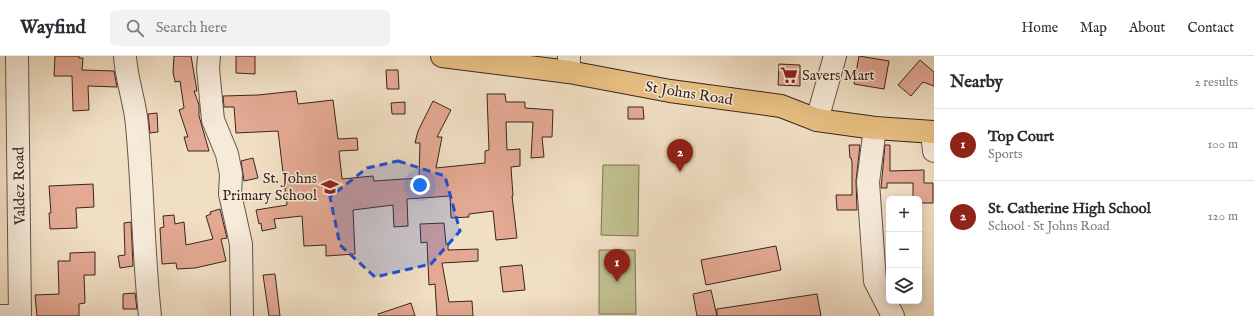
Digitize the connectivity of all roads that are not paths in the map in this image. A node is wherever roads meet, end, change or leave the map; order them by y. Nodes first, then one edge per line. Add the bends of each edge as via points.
1 (17, 56) edge
2 (125, 56) edge
3 (209, 56) edge
4 (442, 56) edge
5 (835, 56) edge
6 (569, 64) edge
7 (818, 120) junction
8 (875, 128) junction
9 (933, 138) edge
10 (0, 316) edge
11 (20, 316) edge
12 (150, 316) edge
13 (242, 316) edge
14 (892, 316) edge

1 - 11 street, Valdez Road
2 - 12 street via 137,124
3 - 13 street via 213,120 227,154 231,174 230,194 241,244
4 - 6 main road, St Johns Road
5 - 7 street
6 - 7 main road, St Johns Road via 670,90 781,106
7 - 8 main road, St Johns Road
8 - 9 main road, St Johns Road
8 - 14 street via 868,182 875,281
10 - 11 street

